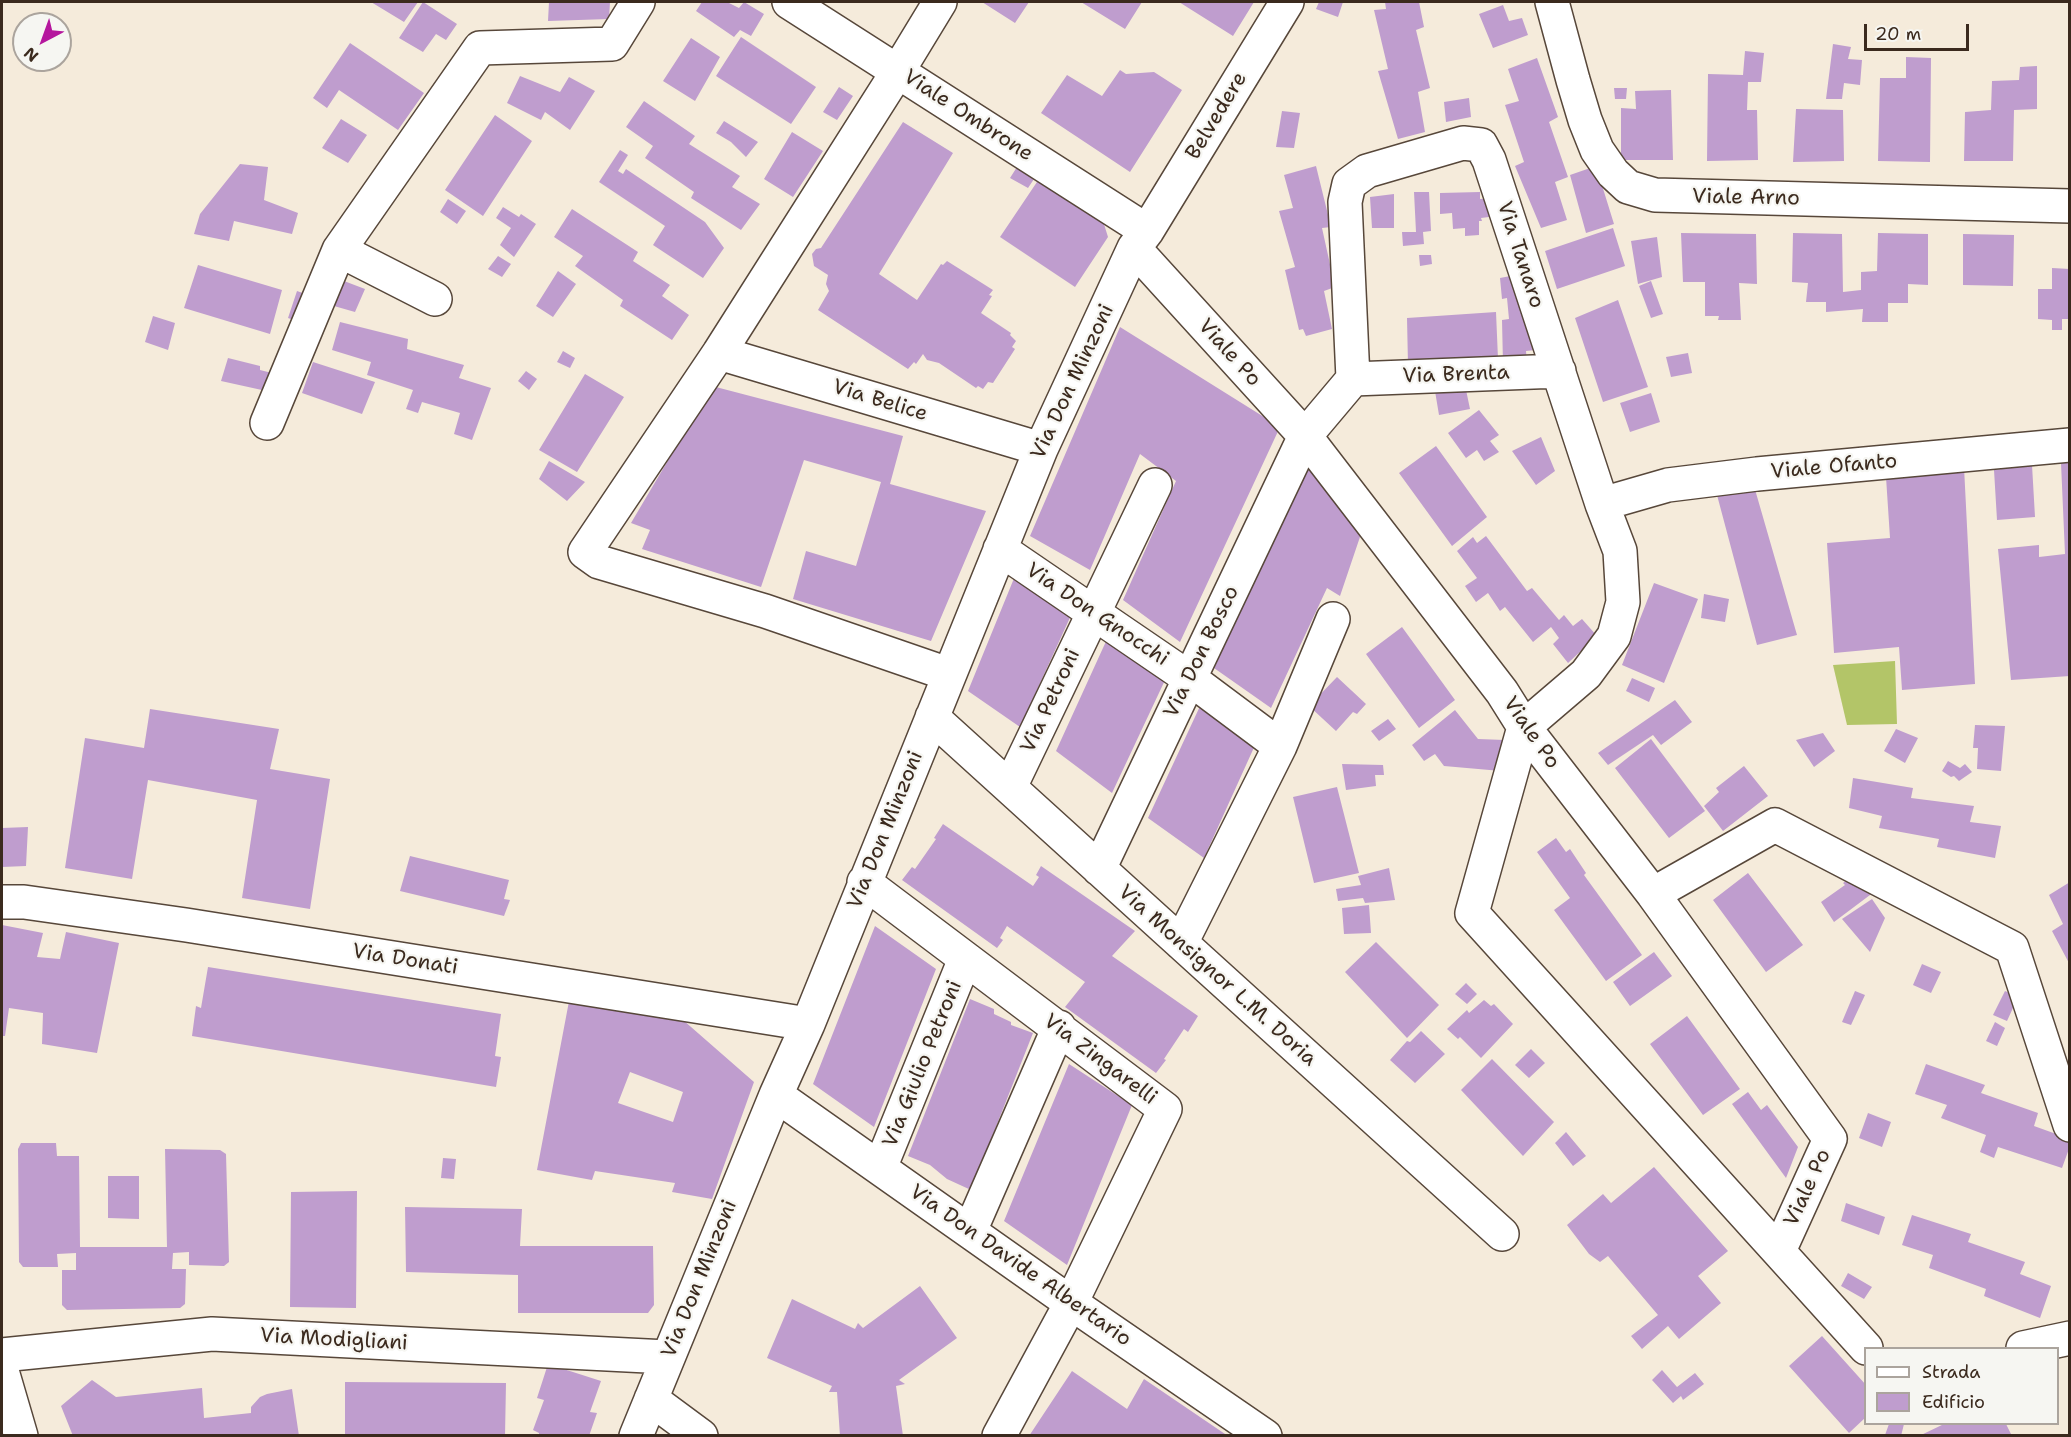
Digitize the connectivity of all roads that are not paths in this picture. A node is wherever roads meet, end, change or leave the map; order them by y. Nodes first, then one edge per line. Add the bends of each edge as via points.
1 (638, 2) edge
2 (789, 2) edge
3 (940, 2) edge
4 (1287, 2) edge
5 (1552, 2) edge
6 (898, 71) junction
7 (2070, 206) edge
8 (1140, 239) junction
9 (339, 250) junction
10 (435, 298) dead end
11 (718, 353) junction
12 (1559, 371) junction
13 (1353, 379) junction
14 (267, 423) dead end
15 (1305, 436) junction
16 (2070, 445) edge
17 (1041, 449) junction
18 (1155, 484) dead end
19 (1602, 504) junction
20 (1000, 549) junction
21 (1094, 611) junction
22 (1333, 619) dead end
23 (948, 674) junction
24 (1189, 678) junction
25 (932, 717) junction
26 (1524, 727) junction
27 (1280, 746) junction
28 (1010, 787) junction
29 (1099, 868) junction
30 (864, 882) junction
31 (1653, 894) junction
32 (2, 902) edge
33 (1181, 943) junction
34 (965, 959) junction
35 (808, 1024) junction
36 (1059, 1028) junction
37 (776, 1095) junction
38 (2070, 1125) edge
39 (880, 1168) junction
40 (970, 1231) junction
41 (1502, 1234) dead end
42 (1779, 1251) junction
43 (1071, 1303) junction
44 (2070, 1338) edge
45 (1865, 1347) edge
46 (2029, 1347) edge
47 (2, 1355) edge
48 (667, 1357) junction
49 (2, 1371) edge
50 (651, 1399) junction
51 (21, 1436) edge
52 (636, 1436) edge
53 (701, 1436) edge
54 (999, 1436) edge
55 (1265, 1436) edge

1 - 9 street via 612,44 480,48
2 - 6 street, Viale Ombrone
3 - 6 street
4 - 8 street, Belvedere
5 - 7 street, Viale Arno via 1597,150 1628,187 1655,195
6 - 8 street, Viale Ombrone
6 - 11 street
8 - 15 street, Viale Po
8 - 17 street, Via Don Minzoni
9 - 10 street
9 - 14 street
11 - 17 street, Via Belice
11 - 23 street via 585,552 599,562 765,611
12 - 13 street, Via Brenta
12 - 13 street, Via Tanaro via 1489,160 1481,145 1463,143 1367,171 1349,184 1345,202
12 - 19 street, Via Tanaro
13 - 15 street
15 - 24 street, Via Don Bosco
15 - 26 street, Viale Po via 1502,692
16 - 19 street, Viale Ofanto via 1668,485
17 - 20 street, Via Don Minzoni
18 - 21 street, Via Petroni
19 - 26 street, Via Tanaro via 1620,551 1623,602 1614,636 1586,675
20 - 21 street, Via Don Gnocchi
20 - 23 street, Via Don Minzoni
21 - 24 street, Via Don Gnocchi
21 - 28 street, Via Petroni
22 - 27 street
23 - 25 street, Via Don Minzoni
24 - 27 street, Via Don Gnocchi
24 - 29 street, Via Don Bosco
25 - 28 street, Via Monsignor L.M. Doria
25 - 30 street, Via Don Minzoni
26 - 31 street, Viale Po
26 - 42 street via 1472,913
27 - 33 street
28 - 29 street, Via Monsignor L.M. Doria
29 - 33 street, Via Monsignor L.M. Doria
30 - 34 street, Via Zingarelli
30 - 35 street, Via Don Minzoni
31 - 38 street via 1774,825 2012,948
31 - 42 street, Viale Po via 1830,1138
32 - 35 street, Via Donati via 186,925
33 - 41 street, Via Monsignor L.M. Doria
34 - 36 street, Via Zingarelli
34 - 39 street, Via Giulio Petroni
35 - 37 street, Via Don Minzoni
36 - 40 street
36 - 43 street, Via Zingarelli via 1165,1109
37 - 39 street, Via Don Davide Albertario
37 - 48 street, Via Don Minzoni
39 - 40 street, Via Don Davide Albertario
40 - 43 street, Via Don Davide Albertario
42 - 45 street
43 - 54 street
43 - 55 street, Via Don Davide Albertario
44 - 46 street
47 - 48 street, Via Modigliani via 212,1334
48 - 50 street, Via Don Minzoni
49 - 51 street
50 - 52 street, Via Don Minzoni
50 - 53 street

